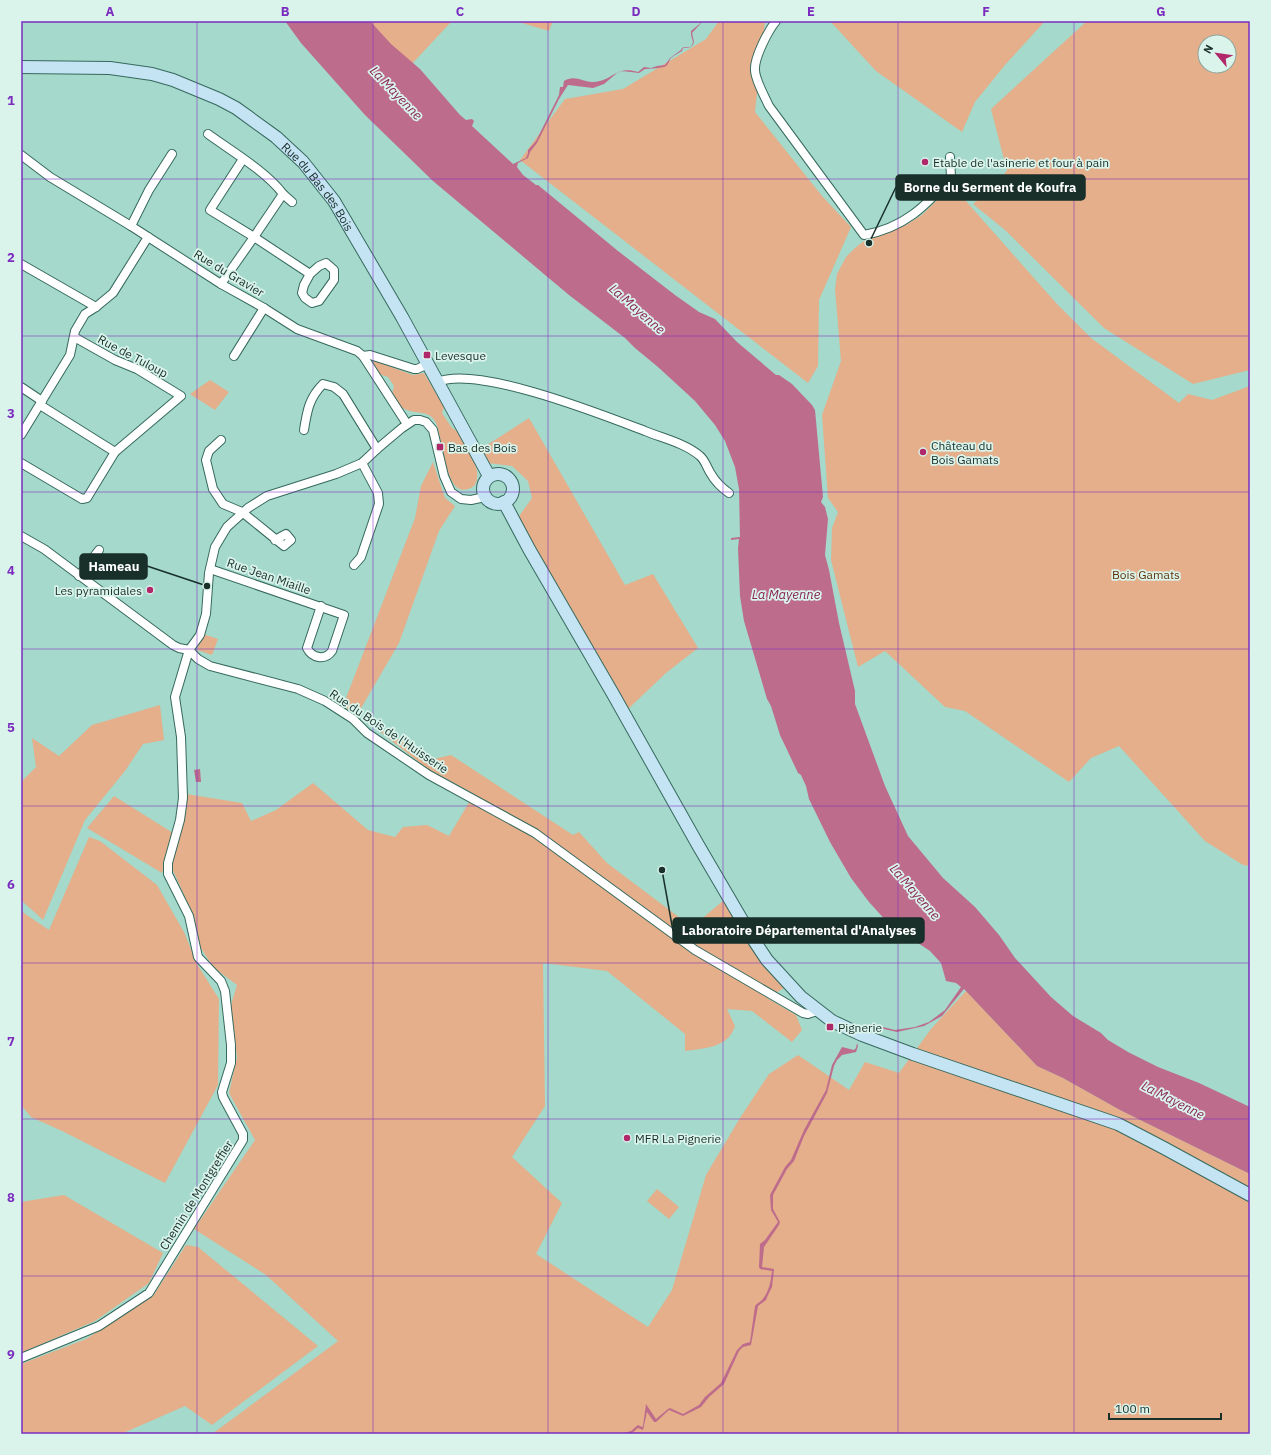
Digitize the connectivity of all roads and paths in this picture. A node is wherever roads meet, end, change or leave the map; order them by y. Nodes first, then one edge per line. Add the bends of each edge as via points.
1 (776, 21) edge
2 (21, 67) edge
3 (208, 134) dead end
4 (172, 154) dead end
5 (21, 155) edge
6 (950, 157) dead end
7 (243, 160) junction
8 (283, 194) junction
9 (292, 202) dead end
10 (131, 226) junction
11 (148, 237) junction
12 (254, 237) junction
13 (21, 264) edge
14 (310, 274) junction
15 (221, 284) junction
16 (96, 307) junction
17 (264, 308) junction
18 (74, 337) junction
19 (234, 356) dead end
20 (364, 356) junction
21 (428, 364) junction
22 (438, 382) junction
23 (21, 387) edge
24 (41, 403) junction
25 (407, 424) junction
26 (304, 430) dead end
27 (21, 435) edge
28 (221, 440) dead end
29 (377, 449) junction
30 (115, 452) junction
31 (21, 463) edge
32 (362, 463) junction
33 (489, 476) junction
34 (729, 493) dead end
35 (485, 497) junction
36 (504, 502) junction
37 (242, 512) junction
38 (21, 536) edge
39 (275, 540) dead end
40 (99, 550) dead end
41 (354, 565) dead end
42 (210, 569) junction
43 (78, 576) junction
44 (320, 606) junction
45 (189, 650) junction
46 (817, 1010) junction
47 (1250, 1195) edge
48 (21, 1358) edge

1 - 6 street via 759,52 755,70 760,88 769,106 864,235 877,233 905,221 932,200 951,177
2 - 21 main road, Rue du Bas des Bois via 110,68 152,74 219,99 276,136 307,166 334,201
3 - 7 street
4 - 10 street via 149,190
5 - 10 street, Rue du Gravier via 50,177
7 - 8 street via 278,187
7 - 12 street via 210,210
8 - 9 street
8 - 12 street
10 - 11 street, Rue du Gravier
11 - 15 street, Rue du Gravier
11 - 16 street via 113,293
12 - 14 street
12 - 15 street
13 - 16 street
14 - 14 street via 326,263 334,270 334,280 327,291 319,301 312,303 302,293
15 - 17 street, Rue du Gravier
16 - 18 street via 86,314
17 - 19 street
17 - 20 street, Rue du Gravier via 297,329 348,347
18 - 24 street via 70,355
18 - 30 street, Rue de Tuloup via 137,369 181,396
20 - 21 street via 370,355 414,369
20 - 25 street, Rue du Gravier
21 - 22 main road, Rue du Bas des Bois
22 - 33 main road, Rue du Bas des Bois
22 - 34 street via 454,379 495,383 525,390 606,416 685,446 700,456 711,475
23 - 24 street
24 - 27 street
24 - 30 street
25 - 29 street
25 - 35 street via 420,420 426,422 433,430 450,492 462,499
26 - 29 street via 307,411 314,393 323,384 334,387 344,394
28 - 37 street via 209,451 206,460 213,489 223,504
29 - 32 street
30 - 31 street via 87,498 82,498
32 - 37 street via 268,496
32 - 41 street via 378,493 379,504 361,557
33 - 35 main road via 482,488
33 - 36 main road via 503,475 511,481 512,491 508,500
35 - 36 main road via 496,504
36 - 46 main road via 753,939 782,978
37 - 39 street
37 - 42 street via 220,537
38 - 43 street, Rue du Bois de l'Huisserie via 44,549
40 - 43 street
42 - 44 street, Rue Jean Miaille
42 - 45 street via 206,614 200,635
43 - 45 street, Rue du Bois de l'Huisserie via 172,645
44 - 44 street, Rue Jean Miaille via 344,615 332,651 324,657 309,653 307,648
45 - 46 street, Rue du Bois de l'Huisserie via 210,666 298,689 324,701 353,719 367,733 429,776 535,833 695,950 803,1013 808,1014
45 - 48 street, Chemin de Montgreffier via 175,697 181,737 183,798 180,820 169,854 168,874 189,916 198,957 221,981 225,991 231,1063 222,1092 243,1134 243,1140 149,1293 99,1326
46 - 47 main road via 832,1021 909,1053 1118,1124

